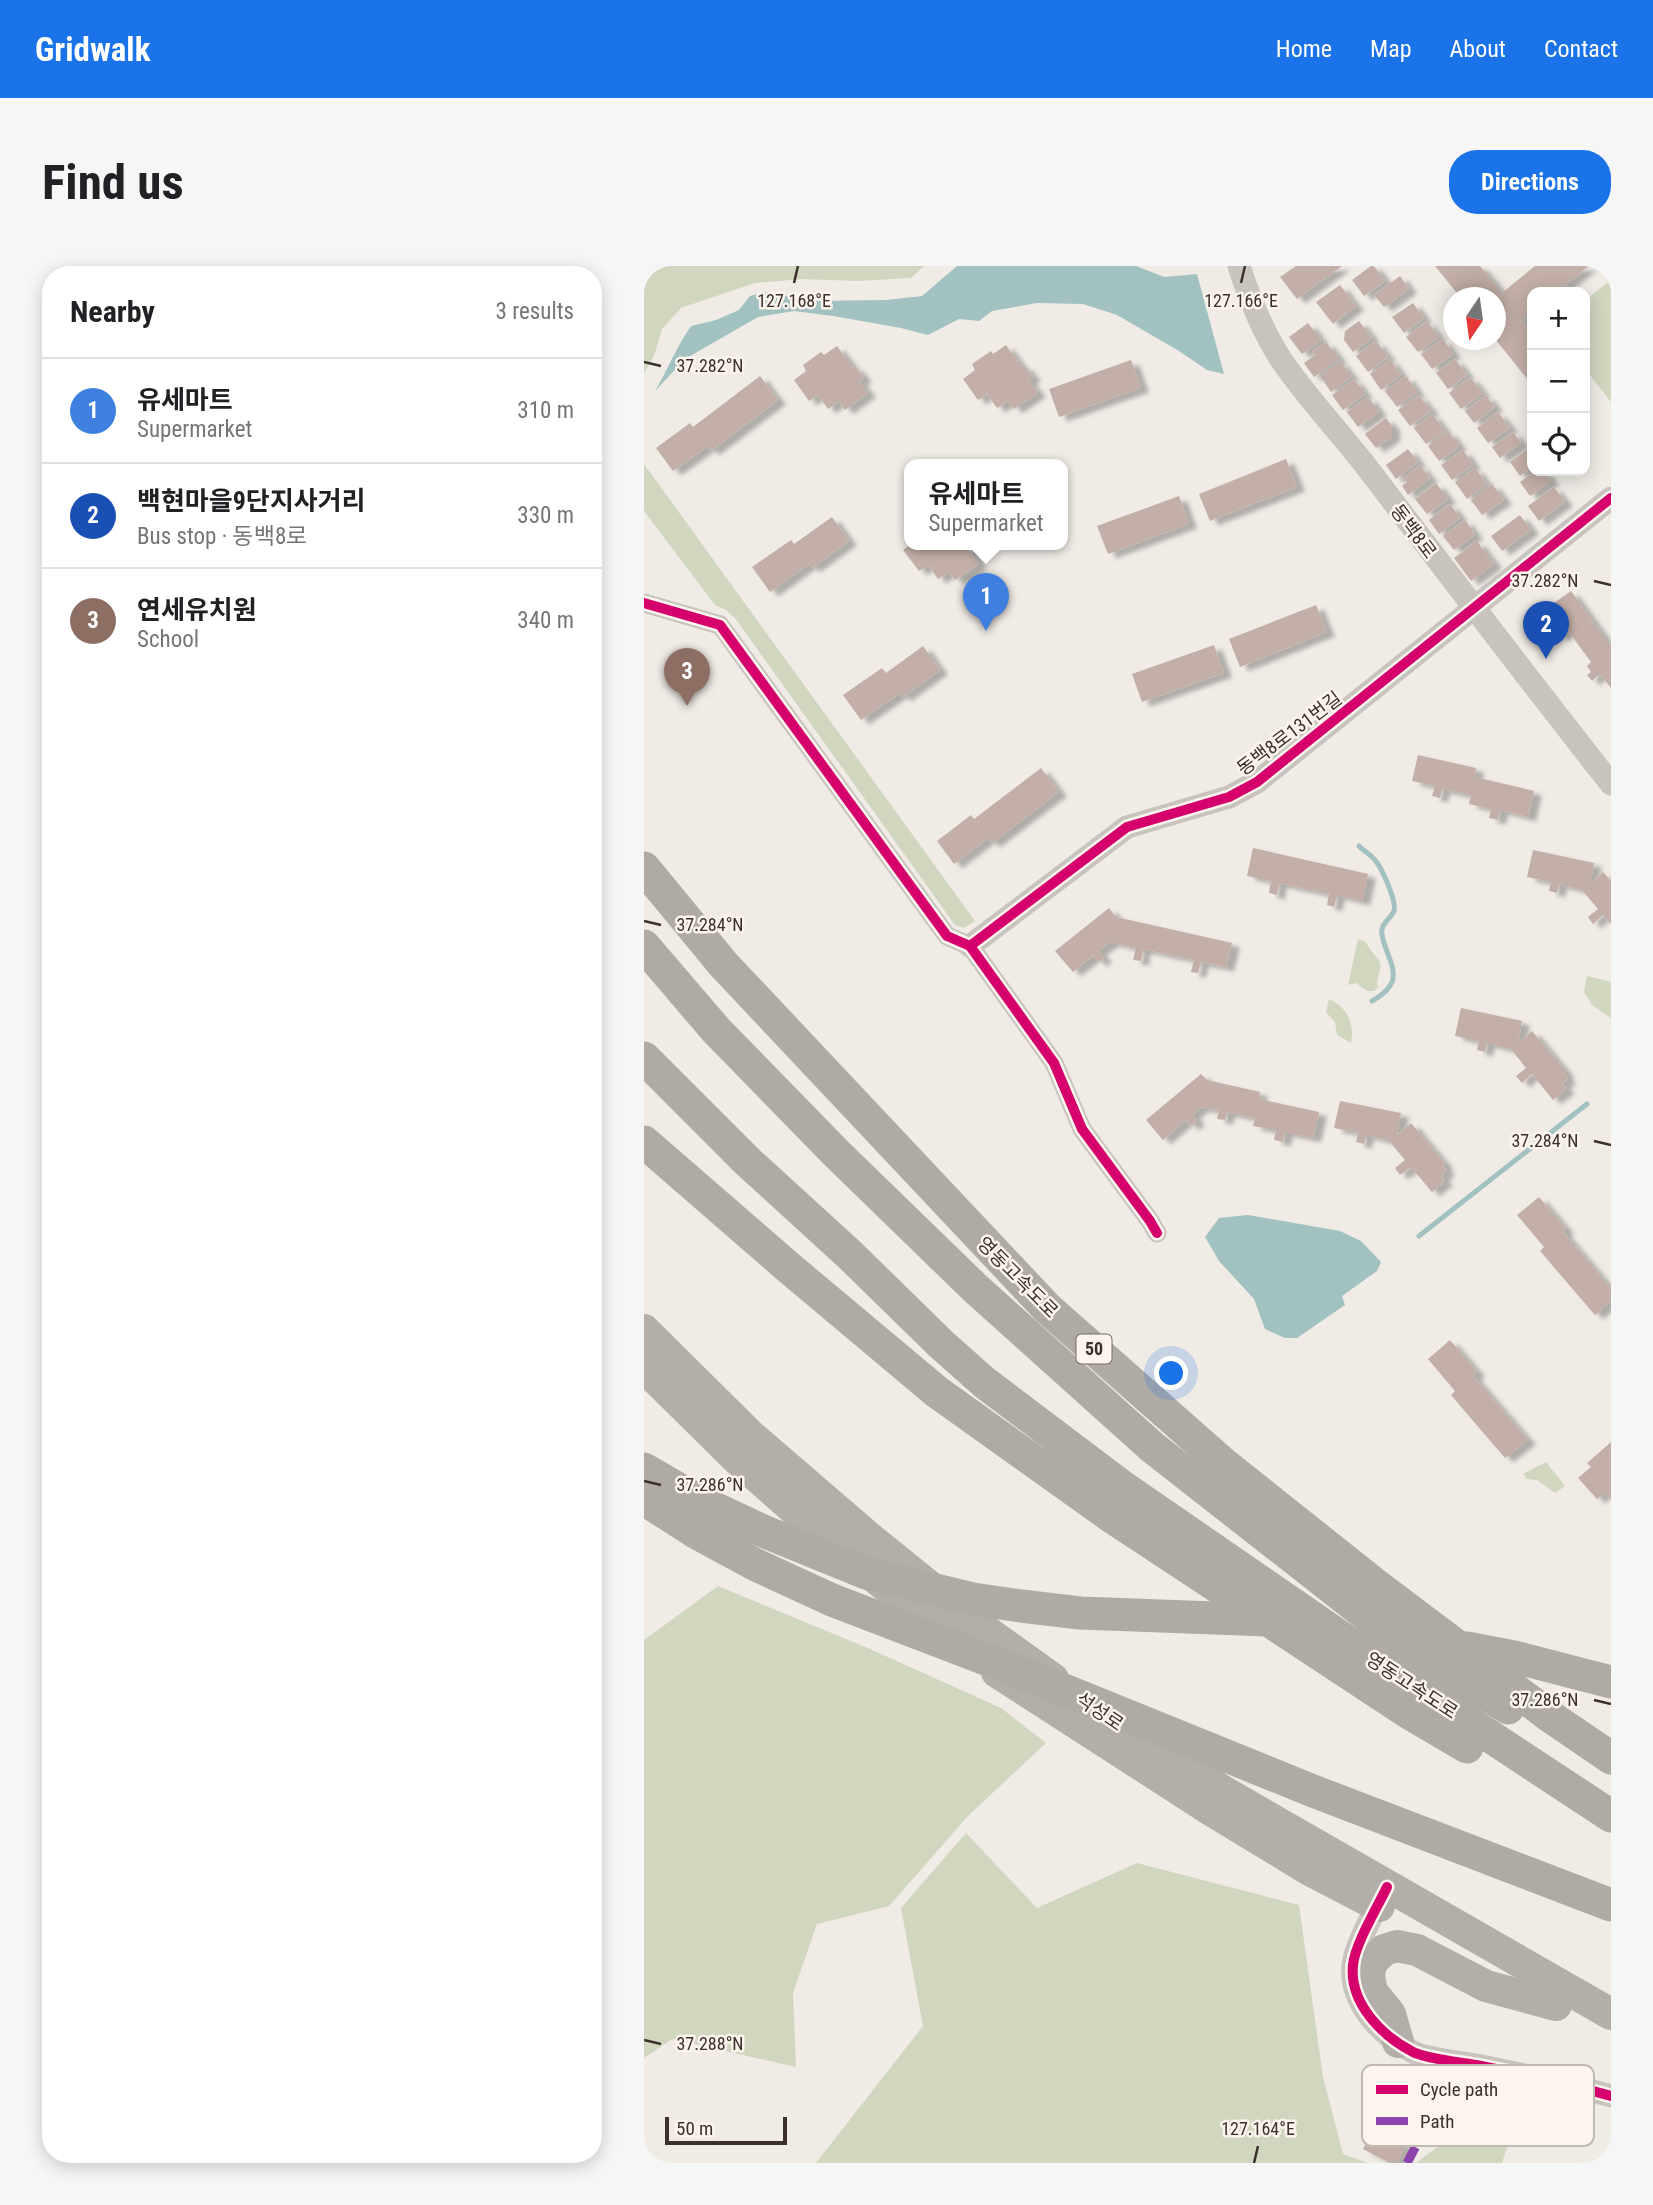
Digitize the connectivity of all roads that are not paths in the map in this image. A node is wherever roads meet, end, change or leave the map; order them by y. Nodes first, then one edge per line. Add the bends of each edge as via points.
1 (1239, 266) edge
2 (1611, 498) edge
3 (644, 603) edge
4 (1475, 609) junction
5 (1611, 784) edge
6 (644, 868) edge
7 (644, 946) edge
8 (970, 946) junction
9 (644, 1058) edge
10 (644, 1142) edge
11 (1157, 1233) dead end
12 (644, 1330) edge
13 (644, 1367) edge
14 (744, 1448) junction
15 (644, 1469) edge
16 (644, 1499) edge
17 (1611, 1682) edge
18 (1611, 1758) edge
19 (1611, 1772) edge
20 (1611, 1816) edge
21 (1611, 1831) edge
22 (1382, 1896) junction
23 (1611, 1905) edge
24 (1556, 2005) junction
25 (1611, 2014) edge
26 (1611, 2036) edge
27 (1398, 2042) junction
28 (1478, 2065) edge
29 (1594, 2091) edge
30 (1611, 2096) edge

1 - 4 street, 동백8로 via 1278,355
2 - 4 street, 동백8로131번길
3 - 8 street via 720,625 947,936
4 - 5 street, 동백8로
4 - 8 street, 동백8로131번길 via 1257,782 1229,797 1127,827
6 - 18 highway, 영동고속도로 / 50 via 723,964 1047,1308 1236,1474 1377,1586
7 - 19 highway, 영동고속도로 / 50 via 716,1030 835,1152 975,1288 1152,1447 1401,1642
8 - 11 street via 1054,1063 1082,1129
9 - 20 highway, 영동고속도로 via 985,1383 1120,1485
10 - 21 highway, 영동고속도로 via 937,1392 1112,1517 1406,1711
12 - 14 highway, 석성로
13 - 14 highway
14 - 22 highway, 석성로 via 1217,1801
15 - 17 highway via 741,1521 866,1573 973,1599 1080,1613 1294,1621 1364,1630 1514,1657
16 - 23 highway via 695,1532 832,1600
22 - 24 highway
22 - 25 highway, 석성로
22 - 27 street via 1353,1962 1353,1979 1361,2004 1383,2032
24 - 26 highway
24 - 27 highway via 1486,1986 1417,1950 1397,1946 1384,1950 1371,1963 1369,1977 1373,1992 1391,2014
27 - 28 street via 1415,2053
29 - 30 street

